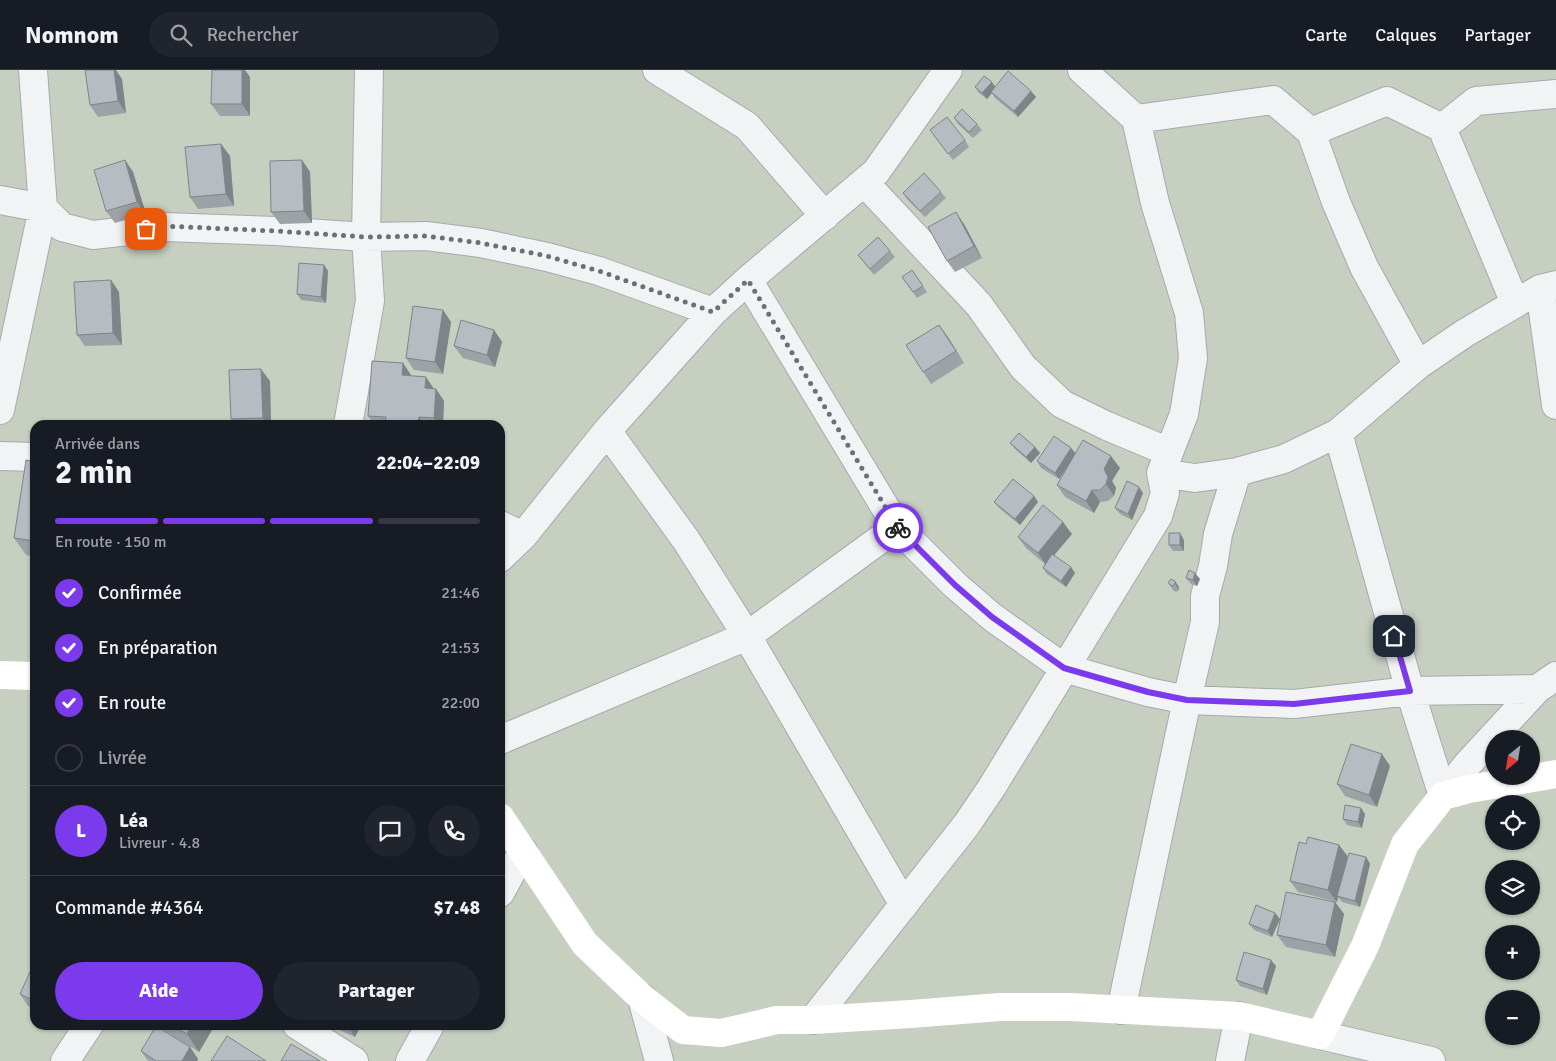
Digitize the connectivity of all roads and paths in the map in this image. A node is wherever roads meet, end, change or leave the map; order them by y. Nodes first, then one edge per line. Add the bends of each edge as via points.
1 (33, 70) edge
2 (369, 70) edge
3 (657, 70) edge
4 (948, 70) edge
5 (1082, 70) edge
6 (1556, 94) edge
7 (1136, 120) junction
8 (1442, 128) junction
9 (1311, 132) junction
10 (864, 182) junction
11 (0, 200) edge
12 (43, 208) junction
13 (825, 216) junction
14 (366, 237) junction
15 (748, 280) junction
16 (1548, 287) edge
17 (1516, 303) junction
18 (713, 312) junction
19 (1418, 364) junction
20 (1556, 405) edge
21 (0, 410) edge
22 (349, 420) edge
23 (607, 431) junction
24 (1338, 433) junction
25 (0, 456) edge
26 (30, 457) edge
27 (1165, 462) junction
28 (1237, 472) junction
29 (897, 527) junction
30 (512, 531) edge
31 (505, 547) edge
32 (747, 636) junction
33 (1064, 668) junction
34 (0, 675) edge
35 (30, 676) edge
36 (1546, 682) edge
37 (1410, 691) junction
38 (1187, 700) junction
39 (505, 738) edge
40 (1556, 774) edge
41 (1443, 796) junction
42 (505, 824) edge
43 (523, 851) junction
44 (505, 884) edge
45 (904, 905) junction
46 (642, 998) junction
47 (1121, 1010) junction
48 (1239, 1016) junction
49 (813, 1020) junction
50 (86, 1030) edge
51 (304, 1030) edge
52 (427, 1030) edge
53 (1320, 1035) junction
54 (65, 1061) edge
55 (354, 1061) edge
56 (410, 1061) edge
57 (660, 1061) edge
58 (1230, 1061) edge
59 (1431, 1061) edge

1 - 12 street
2 - 14 street
3 - 13 street via 747,126
4 - 10 street via 876,172
5 - 7 street
6 - 8 street via 1476,101
7 - 9 street via 1273,100
7 - 27 street via 1155,202 1189,313 1193,358 1184,414
8 - 9 street via 1387,101
8 - 17 street
9 - 19 street via 1364,267
10 - 13 street
10 - 27 street via 979,305 1023,367 1062,404 1107,426
11 - 12 street
12 - 14 street via 62,227 93,235 164,226
12 - 21 street
13 - 15 street
14 - 18 street via 426,236 547,256
14 - 22 street via 370,301
15 - 18 street
15 - 29 street
16 - 17 street
16 - 20 street
17 - 19 street
18 - 23 street
19 - 24 street
23 - 30 street
23 - 32 street via 686,540
24 - 28 street via 1284,459
24 - 37 street
25 - 26 street
27 - 28 street via 1195,478
27 - 33 street via 1165,493 1158,516
28 - 38 street via 1218,534 1205,596 1205,622
29 - 32 street
29 - 33 street via 992,617
30 - 31 street
32 - 39 street
32 - 45 street
33 - 38 street
33 - 45 street via 987,794
34 - 35 street
36 - 37 street
36 - 41 street via 1466,766
37 - 38 street via 1294,704
37 - 41 street
38 - 47 street
40 - 41 street
41 - 53 street via 1405,844 1365,946
42 - 43 street
43 - 44 street
43 - 46 street via 584,944
45 - 49 street
46 - 49 street via 683,1030 721,1033 777,1020
46 - 57 street
47 - 48 street
47 - 49 street via 1000,1007
48 - 53 street
48 - 58 street
50 - 54 street
51 - 55 street
52 - 56 street
53 - 59 street

